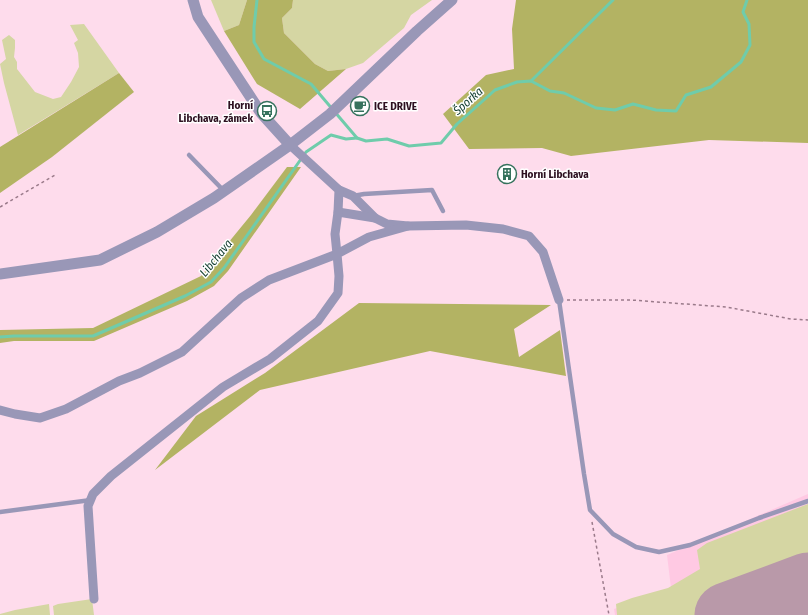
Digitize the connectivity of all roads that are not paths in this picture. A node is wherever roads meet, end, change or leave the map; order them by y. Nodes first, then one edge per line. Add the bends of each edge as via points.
1 (193, 0) edge
2 (452, 0) edge
3 (290, 145) junction
4 (189, 155) dead end
5 (339, 190) junction
6 (224, 191) junction
7 (353, 196) junction
8 (443, 211) dead end
9 (338, 212) junction
10 (375, 218) junction
11 (408, 226) junction
12 (337, 254) junction
13 (0, 274) edge
14 (560, 300) joint
15 (0, 410) edge
16 (91, 500) junction
17 (808, 501) edge
18 (0, 512) edge
19 (94, 599) dead end

1 - 3 street via 198,17 261,113
2 - 3 street via 334,111
3 - 5 street
3 - 6 street
4 - 6 lane
5 - 7 street
5 - 9 street
6 - 13 street via 157,232 100,260
7 - 8 lane via 432,190
7 - 10 street
9 - 10 street
9 - 12 street via 335,234
10 - 11 street via 387,224
11 - 12 street via 369,237
11 - 14 street via 466,225 503,229 529,236 543,252
12 - 15 street via 268,280 241,298 182,352 66,409 40,418
12 - 16 street via 338,293 318,321 270,359 223,387 111,476 93,494
14 - 17 lane via 590,510 613,534 636,546 659,552 690,545
16 - 18 lane
16 - 19 street via 88,506

